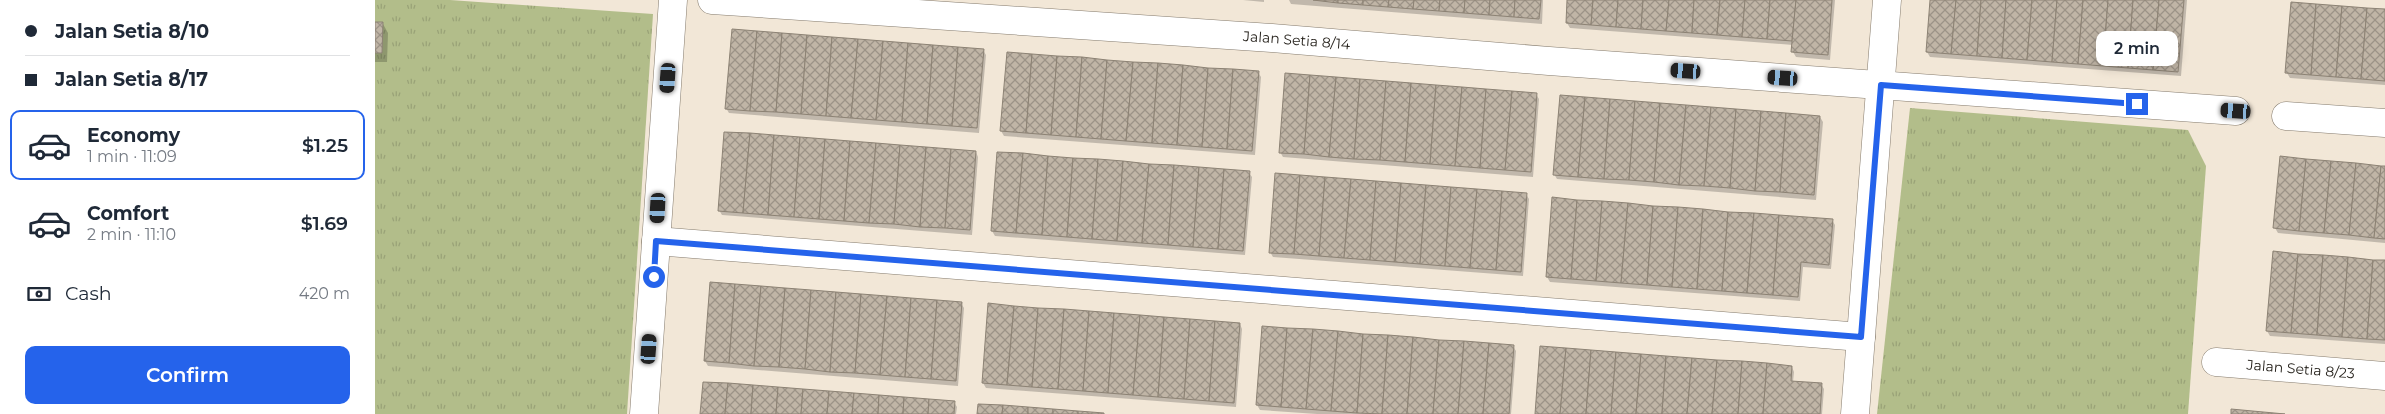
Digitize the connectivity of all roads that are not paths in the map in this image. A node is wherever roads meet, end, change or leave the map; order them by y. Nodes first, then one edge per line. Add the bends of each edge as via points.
1 (673, 0) edge
2 (712, 0) edge
3 (1887, 0) edge
4 (1881, 85) junction
5 (2236, 111) dead end
6 (2286, 116) dead end
7 (2385, 123) edge
8 (656, 241) junction
9 (1861, 337) junction
10 (2217, 362) dead end
11 (2385, 376) edge
12 (644, 414) edge
13 (1855, 414) edge

1 - 8 street
2 - 4 street, Jalan Setia 8/14 via 1272,38
3 - 4 street
4 - 5 street, Jalan Setia 8/14
4 - 9 street
6 - 7 street
8 - 9 street
8 - 12 street
9 - 13 street
10 - 11 street, Jalan Setia 8/23

